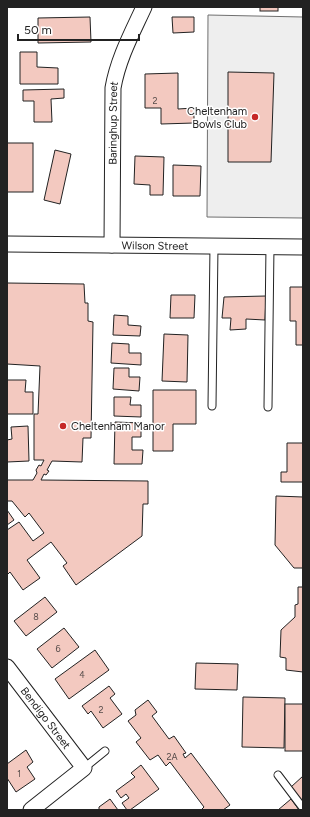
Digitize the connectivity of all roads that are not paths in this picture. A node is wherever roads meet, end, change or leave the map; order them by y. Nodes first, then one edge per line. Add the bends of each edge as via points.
1 (144, 7) edge
2 (7, 244) edge
3 (112, 245) junction
4 (214, 246) junction
5 (270, 246) junction
6 (303, 247) edge
7 (212, 406) dead end
8 (268, 407) dead end
9 (7, 667) edge
10 (106, 751) dead end
11 (84, 768) junction
12 (278, 775) dead end
13 (303, 808) edge
14 (31, 810) edge

1 - 3 street, Baringhup Street via 114,77
2 - 3 street, Wilson Street
3 - 4 street, Wilson Street
4 - 5 street, Wilson Street
4 - 7 lane
5 - 6 street, Wilson Street
5 - 8 lane
9 - 11 street, Bendigo Street
10 - 11 lane
11 - 14 street
12 - 13 lane

